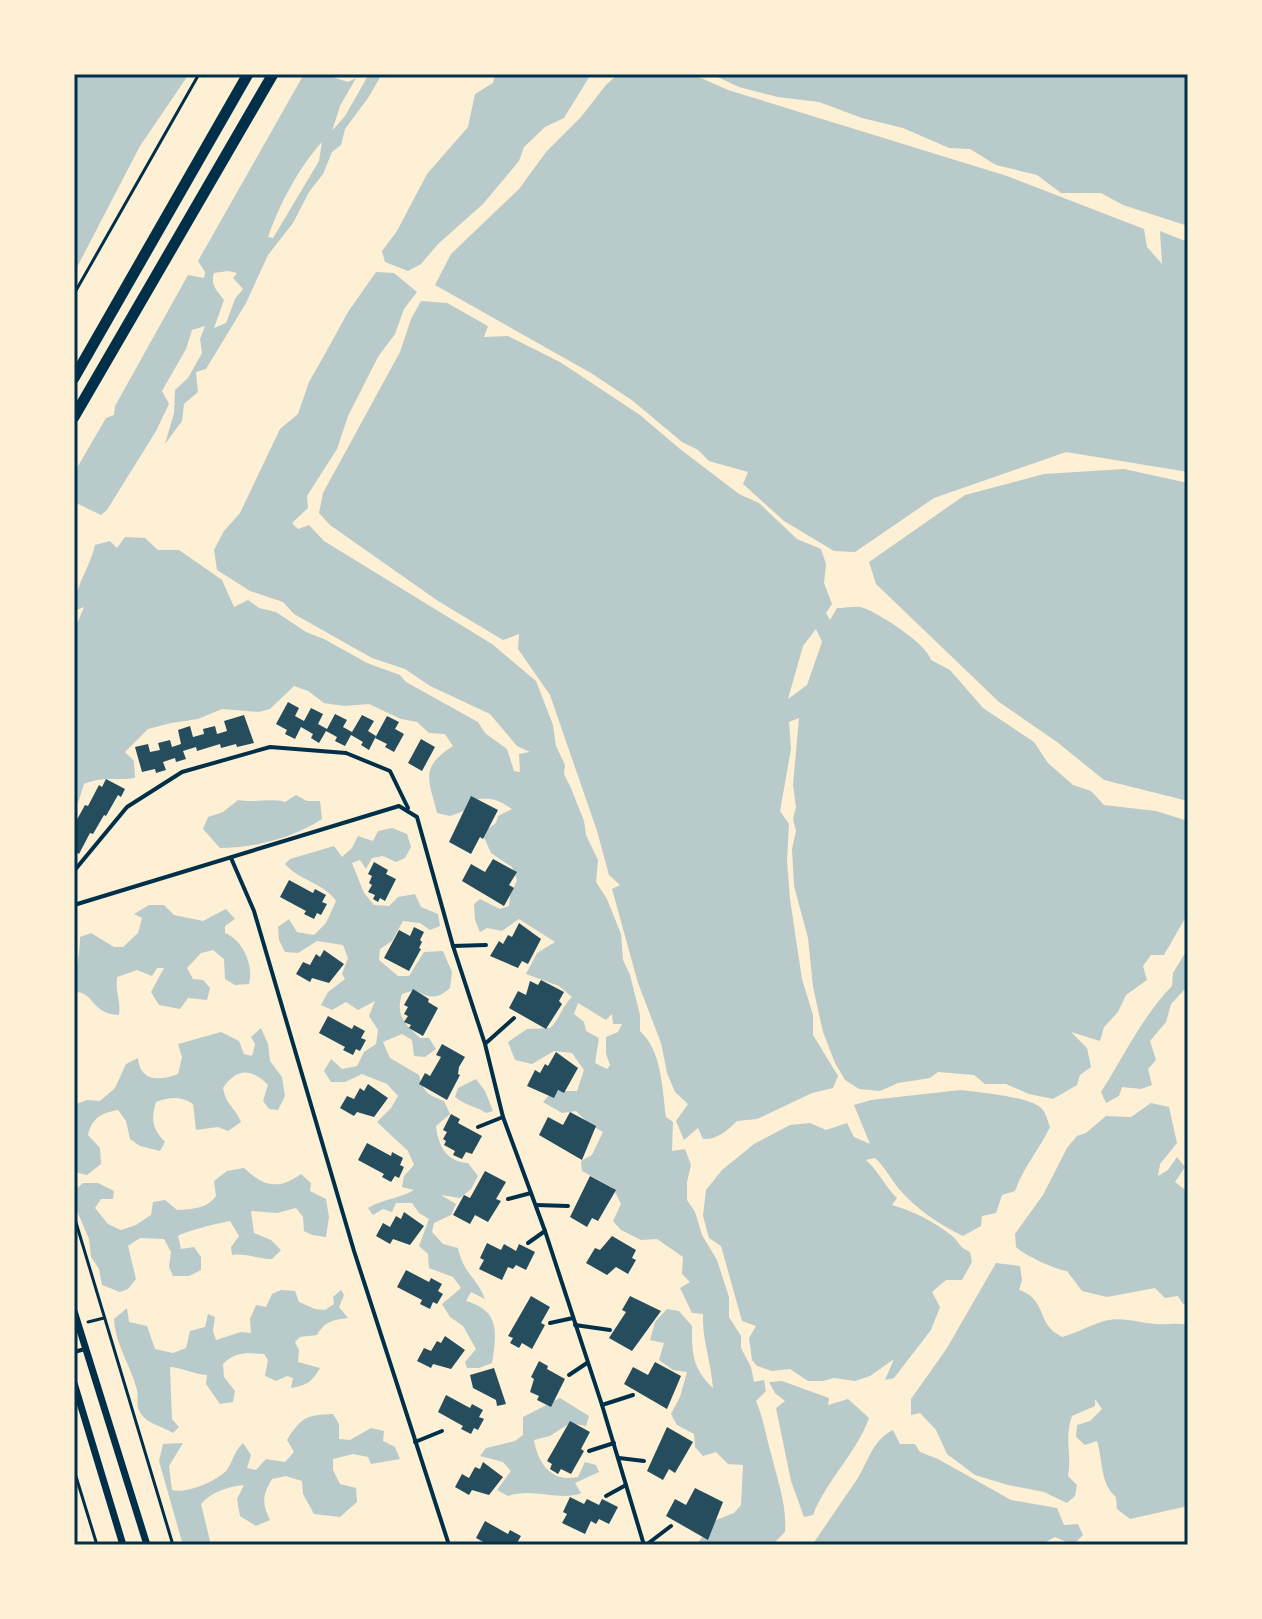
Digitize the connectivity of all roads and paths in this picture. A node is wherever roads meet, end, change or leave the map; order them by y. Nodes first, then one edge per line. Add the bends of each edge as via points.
1 (199, 74) edge
2 (248, 74) edge
3 (273, 74) edge
4 (74, 294) edge
5 (74, 378) edge
6 (74, 417) edge
7 (409, 810) junction
8 (231, 858) junction
9 (74, 871) edge
10 (74, 905) edge
11 (486, 945) dead end
12 (453, 946) junction
13 (514, 1018) dead end
14 (485, 1044) junction
15 (503, 1117) junction
16 (478, 1127) dead end
17 (531, 1193) junction
18 (508, 1199) dead end
19 (536, 1205) junction
20 (568, 1206) dead end
21 (74, 1216) edge
22 (545, 1231) junction
23 (528, 1243) dead end
24 (74, 1311) edge
25 (573, 1318) junction
26 (550, 1323) dead end
27 (575, 1325) junction
28 (610, 1330) dead end
29 (85, 1349) junction
30 (74, 1352) edge
31 (588, 1363) junction
32 (569, 1375) dead end
33 (74, 1383) edge
34 (633, 1395) dead end
35 (602, 1405) junction
36 (442, 1431) dead end
37 (415, 1442) junction
38 (614, 1443) junction
39 (589, 1451) dead end
40 (618, 1458) junction
41 (644, 1461) dead end
42 (74, 1470) edge
43 (626, 1485) junction
44 (606, 1496) dead end
45 (671, 1526) dead end
46 (97, 1545) edge
47 (123, 1545) edge
48 (147, 1545) edge
49 (173, 1545) edge
50 (449, 1545) edge
51 (645, 1545) edge

1 - 4 path
2 - 5 main road
3 - 6 main road
7 - 8 lane via 399,806
7 - 9 lane via 390,771 346,753 270,747 182,772 127,807
7 - 12 lane via 417,817
8 - 10 lane
8 - 37 lane via 254,911
11 - 12 lane
12 - 14 lane
13 - 14 lane
14 - 15 lane
15 - 16 lane
15 - 17 lane
17 - 18 lane
17 - 19 lane
19 - 20 lane
19 - 22 lane
21 - 49 path
22 - 23 lane
22 - 25 lane
24 - 29 street
25 - 26 lane
25 - 27 lane
27 - 28 lane
27 - 31 lane
29 - 30 lane
29 - 48 street
31 - 32 lane
31 - 35 lane
33 - 47 street
34 - 35 lane
35 - 38 lane
36 - 37 lane
37 - 50 lane
38 - 39 lane
38 - 40 lane
40 - 41 lane
40 - 43 lane
42 - 46 path
43 - 44 lane
43 - 51 lane
45 - 51 lane

